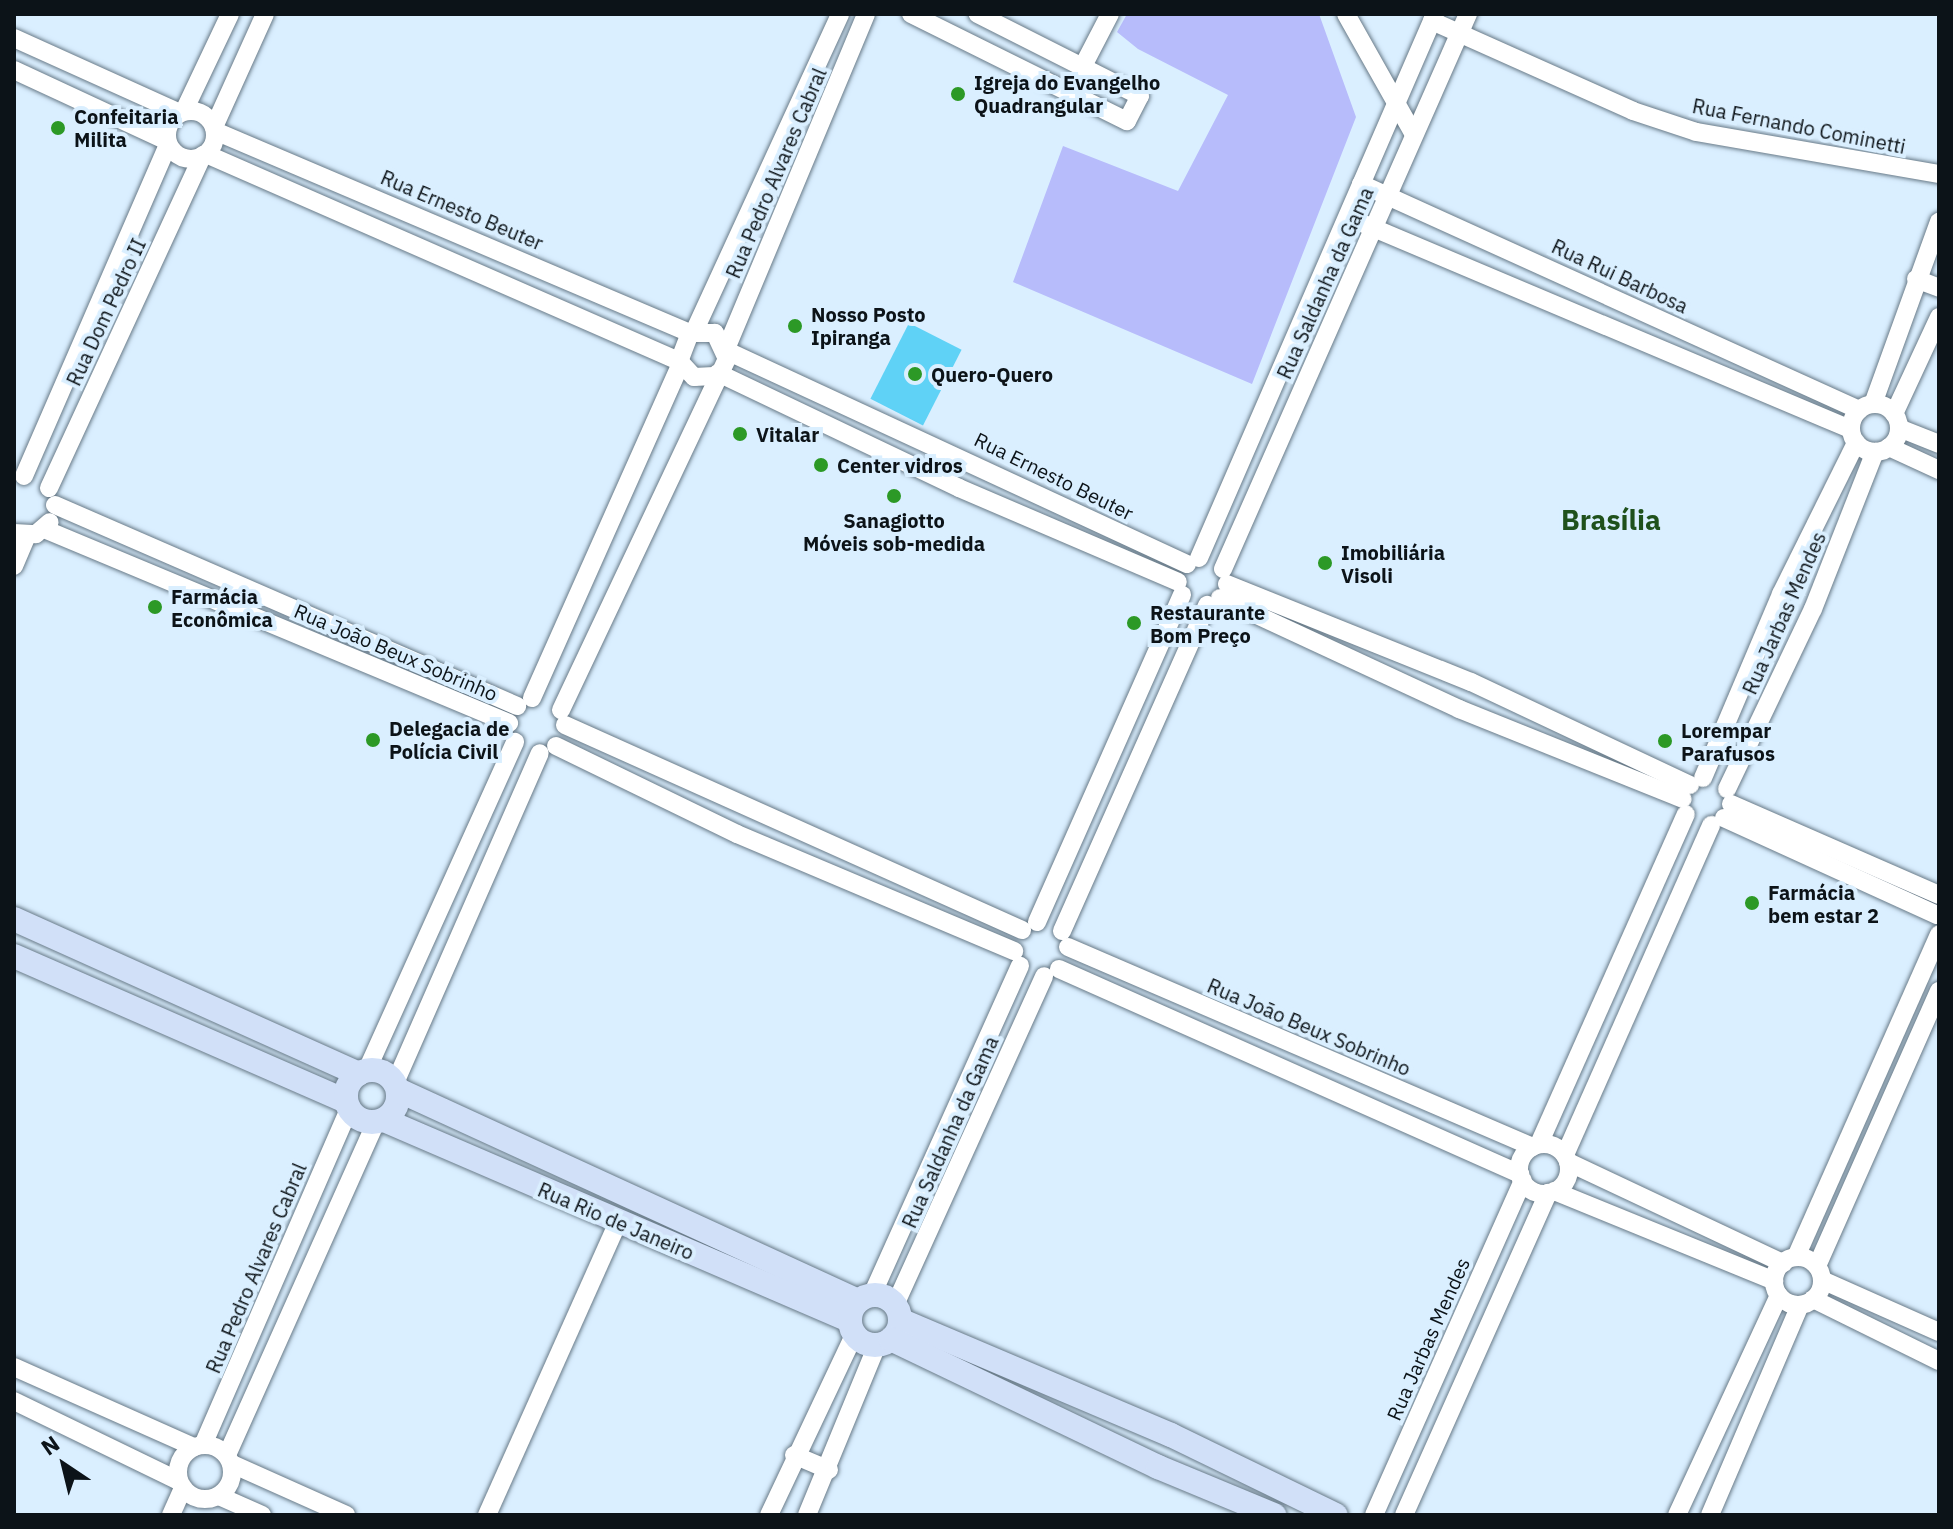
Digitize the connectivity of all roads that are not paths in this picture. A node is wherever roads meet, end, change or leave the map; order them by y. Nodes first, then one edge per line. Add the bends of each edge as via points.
1 (230, 14) edge
2 (265, 14) edge
3 (840, 14) edge
4 (866, 14) edge
5 (911, 14) edge
6 (977, 14) edge
7 (1110, 14) edge
8 (1346, 14) edge
9 (1468, 14) edge
10 (1433, 18) edge
11 (1460, 33) junction
12 (14, 38) edge
13 (963, 42) junction
14 (1083, 66) junction
15 (14, 70) edge
16 (1395, 104) junction
17 (182, 112) junction
18 (214, 129) junction
19 (1413, 133) junction
20 (168, 143) junction
21 (204, 154) junction
22 (1939, 174) edge
23 (1361, 184) junction
24 (1387, 195) junction
25 (1347, 217) junction
26 (1939, 222) edge
27 (1373, 228) junction
28 (1916, 279) junction
29 (1939, 288) edge
30 (1939, 317) edge
31 (692, 332) junction
32 (726, 350) junction
33 (680, 362) junction
34 (716, 374) junction
35 (1866, 407) junction
36 (1896, 421) junction
37 (1853, 436) junction
38 (1939, 444) edge
39 (1882, 450) junction
40 (1939, 470) edge
41 (631, 476) junction
42 (19, 477) edge
43 (662, 490) junction
44 (52, 496) junction
45 (28, 533) edge
46 (599, 547) junction
47 (630, 560) junction
48 (1193, 561) junction
49 (14, 566) edge
50 (1180, 589) junction
51 (1219, 589) junction
52 (1781, 594) junction
53 (1813, 609) junction
54 (518, 717) junction
55 (563, 718) junction
56 (548, 750) junction
57 (1691, 794) junction
58 (1724, 809) junction
59 (1939, 895) edge
60 (14, 919) edge
61 (1939, 920) edge
62 (1030, 926) junction
63 (1065, 939) junction
64 (14, 956) edge
65 (1017, 958) junction
66 (1052, 973) junction
67 (1939, 991) edge
68 (363, 1072) junction
69 (397, 1087) junction
70 (348, 1105) junction
71 (380, 1121) junction
72 (1536, 1146) junction
73 (930, 1157) junction
74 (1567, 1158) junction
75 (958, 1169) junction
76 (1522, 1178) junction
77 (599, 1180) junction
78 (1551, 1192) junction
79 (586, 1208) junction
80 (618, 1222) junction
81 (1789, 1260) junction
82 (1819, 1273) junction
83 (1777, 1288) junction
84 (1807, 1302) junction
85 (858, 1313) junction
86 (891, 1327) junction
87 (1939, 1332) edge
88 (1939, 1361) edge
89 (14, 1367) edge
90 (14, 1401) edge
91 (1171, 1435) junction
92 (198, 1446) junction
93 (794, 1455) junction
94 (230, 1460) junction
95 (1158, 1467) junction
96 (829, 1470) junction
97 (181, 1484) junction
98 (211, 1503) edge
99 (343, 1514) edge
100 (171, 1515) edge
101 (262, 1515) edge
102 (487, 1515) edge
103 (769, 1515) edge
104 (807, 1515) edge
105 (1274, 1515) edge
106 (1336, 1515) edge
107 (1374, 1515) edge
108 (1404, 1515) edge
109 (1677, 1515) edge
110 (1710, 1515) edge

1 - 17 street
2 - 18 street
3 - 31 street, Rua Pedro Alvares Cabral
4 - 32 street, Rua Pedro Alvares Cabral
5 - 13 street
6 - 13 street
6 - 14 street
7 - 14 street
8 - 16 street
9 - 11 street, Rua Saldanha da Gama
10 - 11 street, Rua Fernando Cominetti
10 - 16 street, Rua Saldanha da Gama
11 - 19 street, Rua Saldanha da Gama
11 - 22 street, Rua Fernando Cominetti via 1633,111 1696,132
12 - 17 street
13 - 14 street via 1127,121 1140,96
15 - 20 street
16 - 19 street
16 - 23 street, Rua Saldanha da Gama
17 - 18 street via 199,111
17 - 20 street via 170,122
18 - 21 street
18 - 31 street, Rua Ernesto Beuter
19 - 24 street, Rua Saldanha da Gama
20 - 21 street via 180,157
20 - 42 street, Rua Dom Pedro II
21 - 33 street
21 - 44 street, Rua Dom Pedro II
23 - 24 street, Rua Rui Barbosa
23 - 25 street, Rua Saldanha da Gama
24 - 27 street, Rua Saldanha da Gama
24 - 35 street, Rua Rui Barbosa
25 - 27 street
25 - 48 street, Rua Saldanha da Gama
26 - 28 street
27 - 37 street
27 - 51 street, Rua Saldanha da Gama
28 - 29 street
28 - 35 street
30 - 36 street
31 - 32 street via 715,333
31 - 33 street
32 - 34 street
32 - 48 street, Rua Ernesto Beuter
33 - 34 street via 694,377
33 - 41 street
34 - 43 street
34 - 50 street
35 - 36 street, Rua Rui Barbosa
35 - 37 street, Rua Jarbas Mendes
36 - 38 street
36 - 39 street, Rua Jarbas Mendes
37 - 39 street
37 - 52 street, Rua Jarbas Mendes
39 - 40 street
39 - 53 street, Rua Jarbas Mendes
41 - 43 street
41 - 46 street
42 - 44 street, Rua João Beux Sobrinho
43 - 47 street
44 - 45 street, Rua Dom Pedro II
44 - 54 street, Rua João Beux Sobrinho
45 - 49 street
45 - 54 street, Rua João Beux Sobrinho
46 - 47 street
46 - 54 street
47 - 55 street
48 - 50 street, Rua Saldanha da Gama
48 - 51 street, Rua Ernesto Beuter
50 - 51 street
50 - 62 street
51 - 57 street via 1459,709
51 - 57 street via 1471,682
51 - 63 street, Rua Saldanha da Gama
52 - 53 street
52 - 57 street, Rua Jarbas Mendes
53 - 58 street, Rua Jarbas Mendes
54 - 55 street
54 - 56 street
54 - 68 street
55 - 56 street
55 - 62 street
56 - 65 street
56 - 69 street
57 - 58 street
57 - 58 street
57 - 72 street, Rua Jarbas Mendes
58 - 59 street
58 - 61 street
58 - 74 street, Rua Jarbas Mendes
60 - 68 main road
61 - 81 street
62 - 63 street, Rua João Beux Sobrinho
62 - 65 street, Rua Saldanha da Gama
63 - 66 street, Rua Saldanha da Gama
63 - 72 street, Rua João Beux Sobrinho
64 - 70 main road
65 - 66 street
65 - 73 street, Rua Saldanha da Gama
66 - 75 street, Rua Saldanha da Gama
66 - 76 street
67 - 82 street
68 - 69 main road via 383,1072
68 - 70 main road
69 - 71 main road via 396,1108
69 - 77 main road, Rua Rio de Janeiro
70 - 71 main road via 360,1120
70 - 92 street, Rua Pedro Alvares Cabral
71 - 79 main road, Rua Rio de Janeiro
71 - 94 street
72 - 74 street
72 - 76 street via 1522,1159
73 - 75 street
73 - 85 street, Rua Saldanha da Gama
74 - 78 street via 1568,1176
74 - 81 street
75 - 86 street, Rua Saldanha da Gama
76 - 78 street
76 - 107 street, Rua Jarbas Mendes
77 - 79 main road
77 - 85 main road, Rua Rio de Janeiro
78 - 83 street
78 - 108 street
79 - 80 main road, Rua Rio de Janeiro
80 - 85 main road, Rua Rio de Janeiro
80 - 102 street
81 - 82 street
81 - 83 street
82 - 84 street
82 - 87 street
83 - 84 street
83 - 109 street
84 - 88 street
84 - 110 street
85 - 86 main road
85 - 86 main road
85 - 93 street, Rua Saldanha da Gama
86 - 91 main road
86 - 95 main road
86 - 96 street, Rua Saldanha da Gama
89 - 92 street
90 - 97 street
91 - 95 main road
91 - 106 main road
92 - 94 street
92 - 97 street via 179,1465
93 - 96 street
93 - 103 street, Rua Saldanha da Gama
94 - 98 street via 231,1482
94 - 99 street
95 - 105 main road
96 - 104 street, Rua Saldanha da Gama
97 - 98 street
97 - 100 street
98 - 101 street

